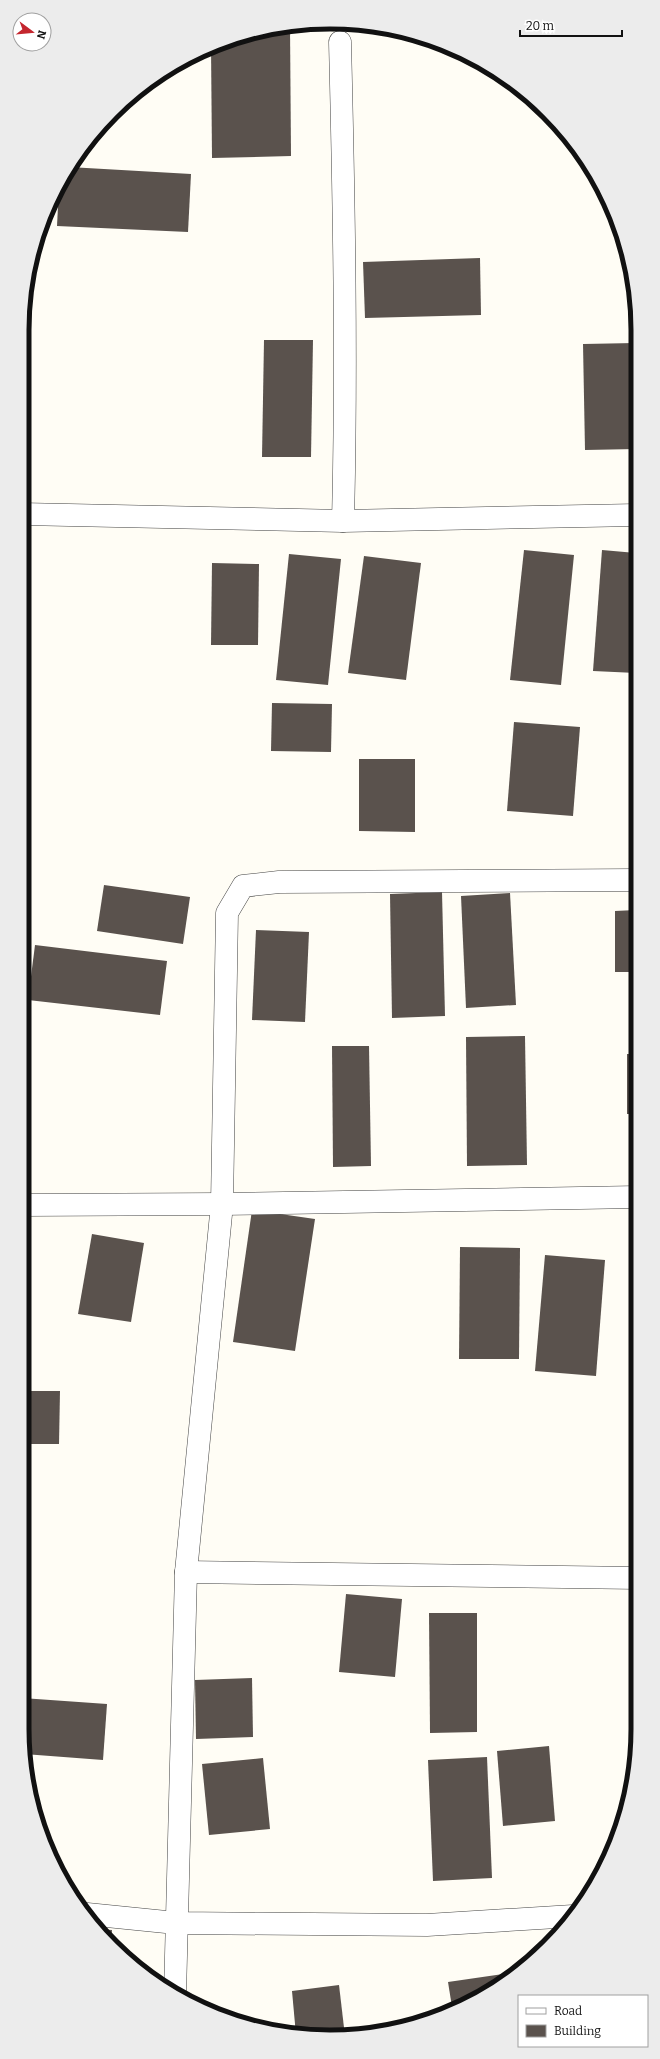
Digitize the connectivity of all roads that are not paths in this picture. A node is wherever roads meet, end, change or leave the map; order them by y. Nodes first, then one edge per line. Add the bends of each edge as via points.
1 (340, 42) dead end
2 (29, 514) edge
3 (631, 515) edge
4 (343, 521) junction
5 (631, 880) edge
6 (631, 1197) edge
7 (222, 1204) junction
8 (29, 1205) edge
9 (186, 1572) junction
10 (631, 1578) edge
11 (93, 1915) edge
12 (565, 1916) edge
13 (176, 1923) junction
14 (175, 1987) edge

1 - 4 street via 345,235 346,420
2 - 4 street
3 - 4 street
5 - 7 street via 279,882 243,886 227,913
6 - 7 street
7 - 8 street
7 - 9 street
9 - 10 street
9 - 13 street
11 - 13 street
12 - 13 street via 427,1925
13 - 14 street

